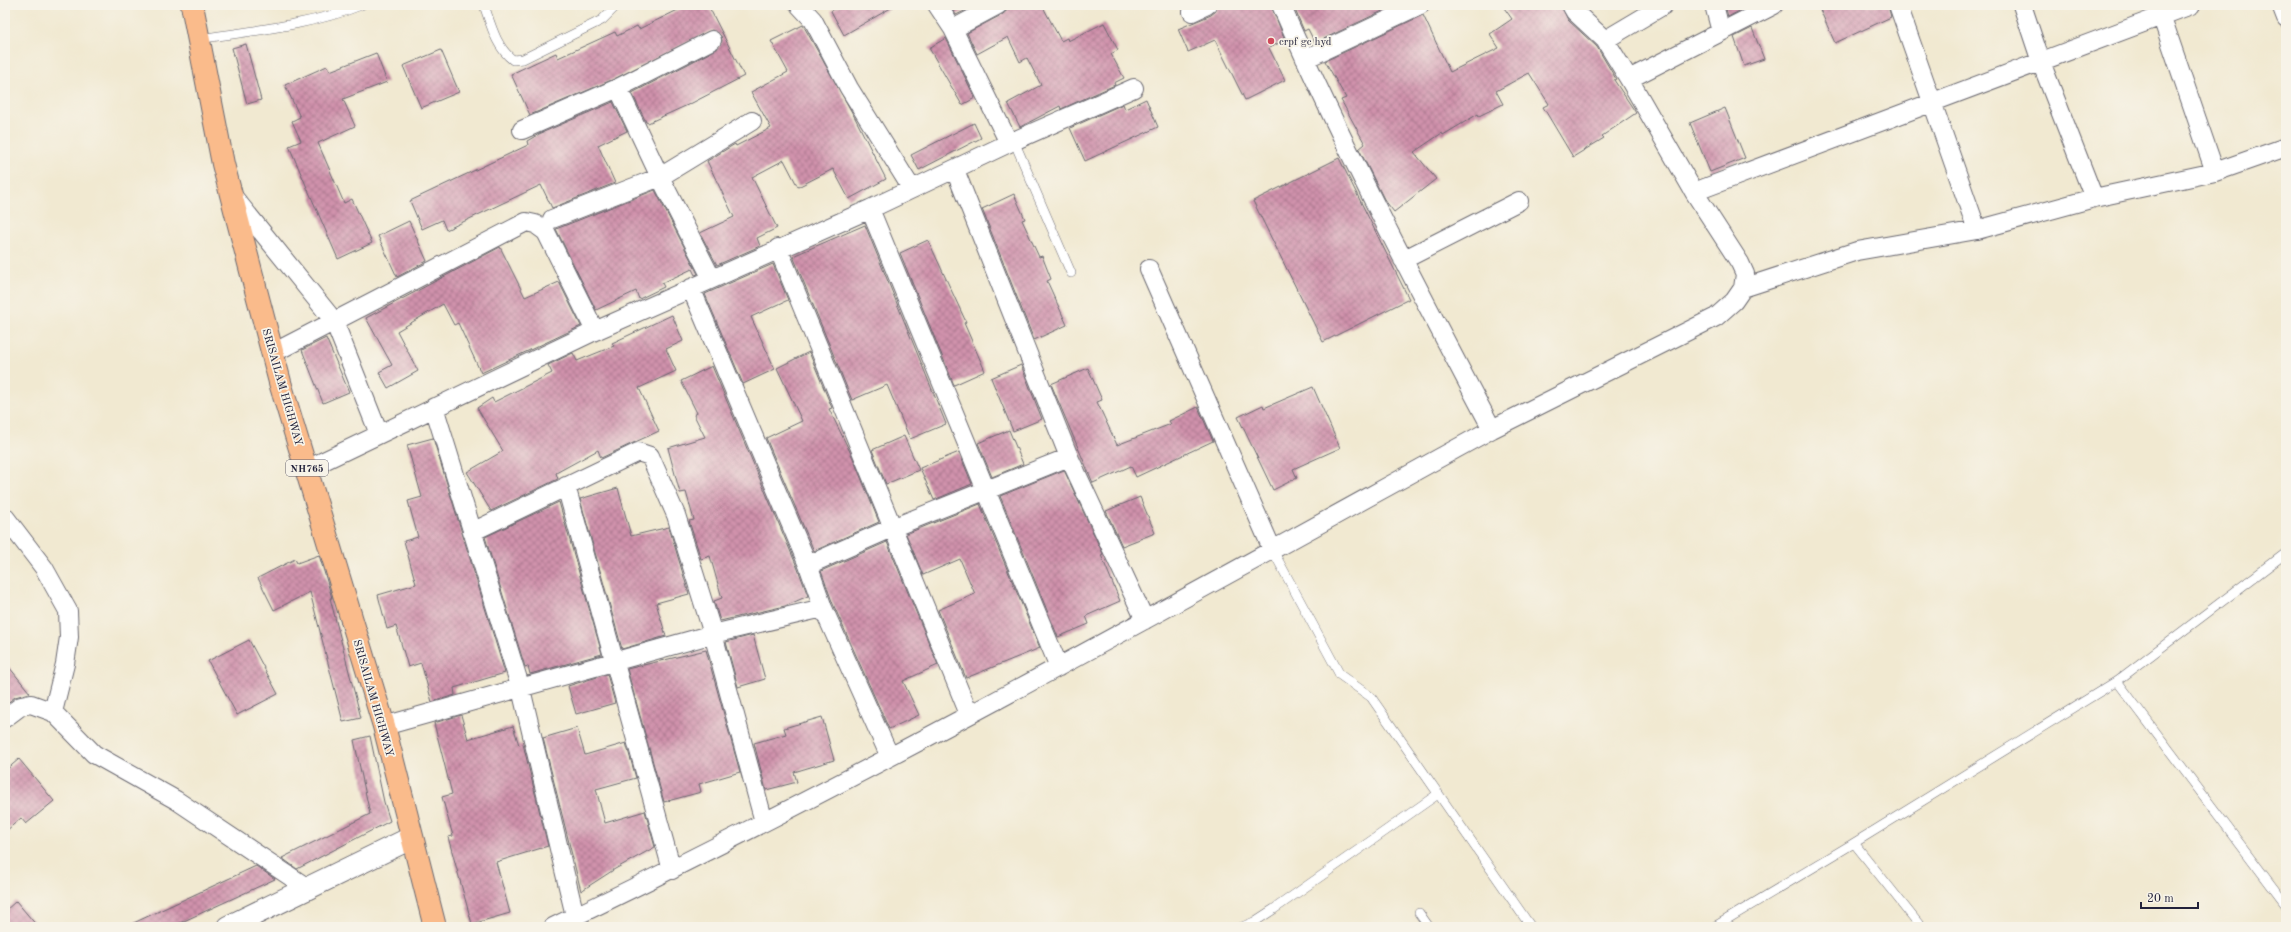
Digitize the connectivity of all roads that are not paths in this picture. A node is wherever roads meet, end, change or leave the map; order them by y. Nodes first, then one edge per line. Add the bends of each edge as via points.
1 (192, 5) edge
2 (361, 5) edge
3 (484, 5) edge
4 (617, 5) edge
5 (799, 5) edge
6 (937, 5) edge
7 (998, 5) edge
8 (1281, 5) edge
9 (1420, 5) edge
10 (1571, 5) edge
11 (1664, 5) edge
12 (1714, 5) edge
13 (1774, 5) edge
14 (1898, 5) edge
15 (2022, 5) edge
16 (2191, 5) edge
17 (2281, 5) edge
18 (2160, 10) edge
19 (2286, 18) edge
20 (953, 29) junction
21 (1721, 32) junction
22 (200, 39) junction
23 (712, 40) dead end
24 (1605, 40) junction
25 (1305, 59) junction
26 (2041, 62) junction
27 (1628, 79) junction
28 (618, 88) junction
29 (1134, 88) dead end
30 (1932, 102) junction
31 (752, 121) dead end
32 (522, 130) dead end
33 (1012, 142) junction
34 (2286, 147) edge
35 (955, 170) junction
36 (2215, 172) junction
37 (660, 177) junction
38 (912, 190) junction
39 (231, 192) junction
40 (1694, 192) junction
41 (2094, 198) junction
42 (1519, 201) dead end
43 (870, 209) junction
44 (552, 219) dead end
45 (1978, 230) junction
46 (778, 248) junction
47 (1403, 260) junction
48 (1149, 269) dead end
49 (1071, 273) dead end
50 (712, 279) junction
51 (691, 288) junction
52 (1743, 288) junction
53 (334, 321) junction
54 (595, 331) junction
55 (273, 353) junction
56 (434, 407) junction
57 (1492, 429) junction
58 (379, 434) junction
59 (1069, 457) junction
60 (307, 469) junction
61 (566, 486) junction
62 (986, 490) junction
63 (5, 517) edge
64 (892, 528) junction
65 (472, 532) junction
66 (1272, 550) junction
67 (2286, 553) edge
68 (808, 565) junction
69 (823, 608) junction
70 (1145, 620) junction
71 (713, 634) junction
72 (615, 662) junction
73 (1059, 666) junction
74 (2117, 681) junction
75 (521, 689) junction
76 (53, 712) junction
77 (969, 714) junction
78 (5, 718) edge
79 (384, 726) junction
80 (890, 757) junction
81 (1438, 794) junction
82 (764, 822) junction
83 (411, 838) junction
84 (1854, 843) junction
85 (672, 870) junction
86 (306, 887) junction
87 (2286, 904) edge
88 (1419, 913) dead end
89 (575, 916) junction
90 (228, 927) edge
91 (435, 927) edge
92 (553, 927) edge
93 (1242, 927) edge
94 (1429, 927) edge
95 (1531, 927) edge
96 (1714, 927) edge
97 (1921, 927) edge

1 - 22 highway, SRISAILAM HIGHWAY / NH765
2 - 22 lane via 275,27
3 - 4 lane via 504,53 513,60 523,60 602,20
5 - 38 street via 813,20 850,88
6 - 20 street
7 - 20 street
8 - 25 street
9 - 25 street
10 - 24 street via 1575,12
11 - 24 street
12 - 21 street
13 - 21 street
14 - 30 street
15 - 26 street
16 - 18 street
17 - 19 street
18 - 26 street
18 - 36 street
20 - 33 street
21 - 27 street
22 - 39 highway, SRISAILAM HIGHWAY / NH765
23 - 28 street
24 - 27 street
25 - 47 street
26 - 30 street
26 - 41 street
27 - 40 street
28 - 32 street
28 - 37 street
29 - 33 street
30 - 40 street
30 - 45 street
31 - 37 street
33 - 35 street
33 - 49 lane
34 - 36 street
35 - 38 street
35 - 59 street
36 - 41 street
37 - 44 street
37 - 50 street
38 - 43 street
39 - 53 street
39 - 55 highway, SRISAILAM HIGHWAY / NH765
40 - 52 street via 1740,263 1745,274
41 - 45 street
42 - 47 street
43 - 46 street
43 - 62 street
45 - 52 street via 1857,251
46 - 50 street
46 - 64 street
47 - 57 street
48 - 66 street
50 - 51 street
51 - 54 street
51 - 68 street
52 - 57 street via 1734,301 1716,317
53 - 54 street via 526,222 535,224 546,232
53 - 55 street
53 - 58 street
54 - 56 street
55 - 60 highway, SRISAILAM HIGHWAY / NH765
56 - 58 street
56 - 65 street
57 - 66 street
58 - 60 street
59 - 62 street
59 - 70 street
60 - 79 highway, SRISAILAM HIGHWAY / NH765
61 - 65 street
61 - 71 street via 638,452 650,456 676,515
61 - 72 street
62 - 64 street
62 - 73 street
63 - 76 street via 44,568 68,611 69,637 65,664
64 - 68 street
64 - 77 street
65 - 75 street
66 - 70 street
66 - 81 lane via 1340,675 1370,697
67 - 74 lane
68 - 69 street
69 - 71 street
69 - 80 street
70 - 73 street
71 - 72 street
71 - 82 street
72 - 75 street
72 - 85 street
73 - 77 street
74 - 84 lane
74 - 87 lane
75 - 79 street
75 - 89 street
76 - 78 street via 31,704 21,706
76 - 86 street via 94,754 176,800
77 - 80 street
79 - 83 highway, SRISAILAM HIGHWAY / NH765
80 - 82 street
81 - 93 lane via 1274,909
81 - 95 lane
82 - 85 street
83 - 86 street
83 - 91 highway, SRISAILAM HIGHWAY / NH765
84 - 96 lane
84 - 97 lane
85 - 89 street
86 - 90 street
88 - 94 lane
89 - 92 street

